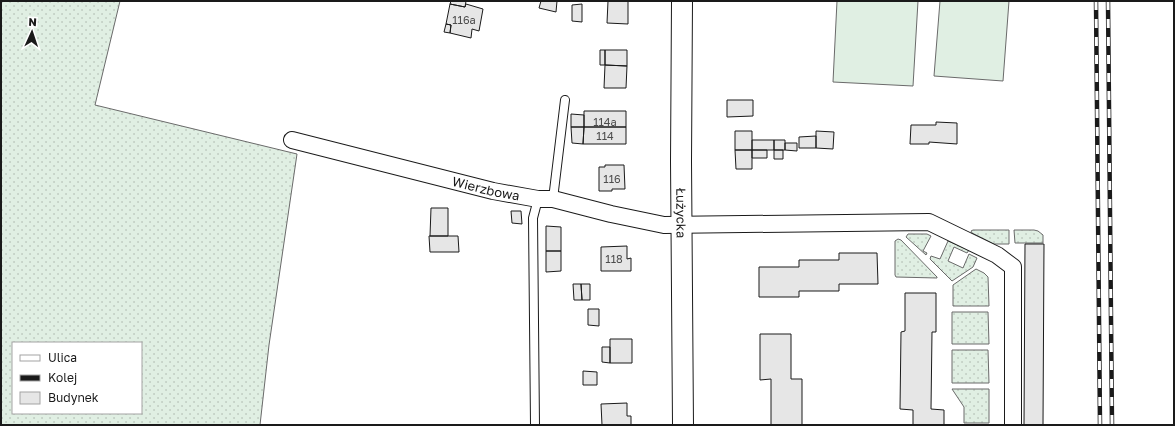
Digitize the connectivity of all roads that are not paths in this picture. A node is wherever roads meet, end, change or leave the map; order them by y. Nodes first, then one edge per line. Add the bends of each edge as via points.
1 (682, 1) edge
2 (564, 100) dead end
3 (292, 140) dead end
4 (545, 199) junction
5 (682, 224) junction
6 (535, 425) edge
7 (684, 425) edge
8 (1013, 425) edge

1 - 5 street, Łużycka
2 - 4 lane
3 - 4 street, Wierzbowa via 493,191
4 - 5 street, Wierzbowa via 664,225
4 - 6 lane via 533,218
5 - 7 street, Łużycka
5 - 8 street, Wierzbowa via 929,222 997,255 1013,267

